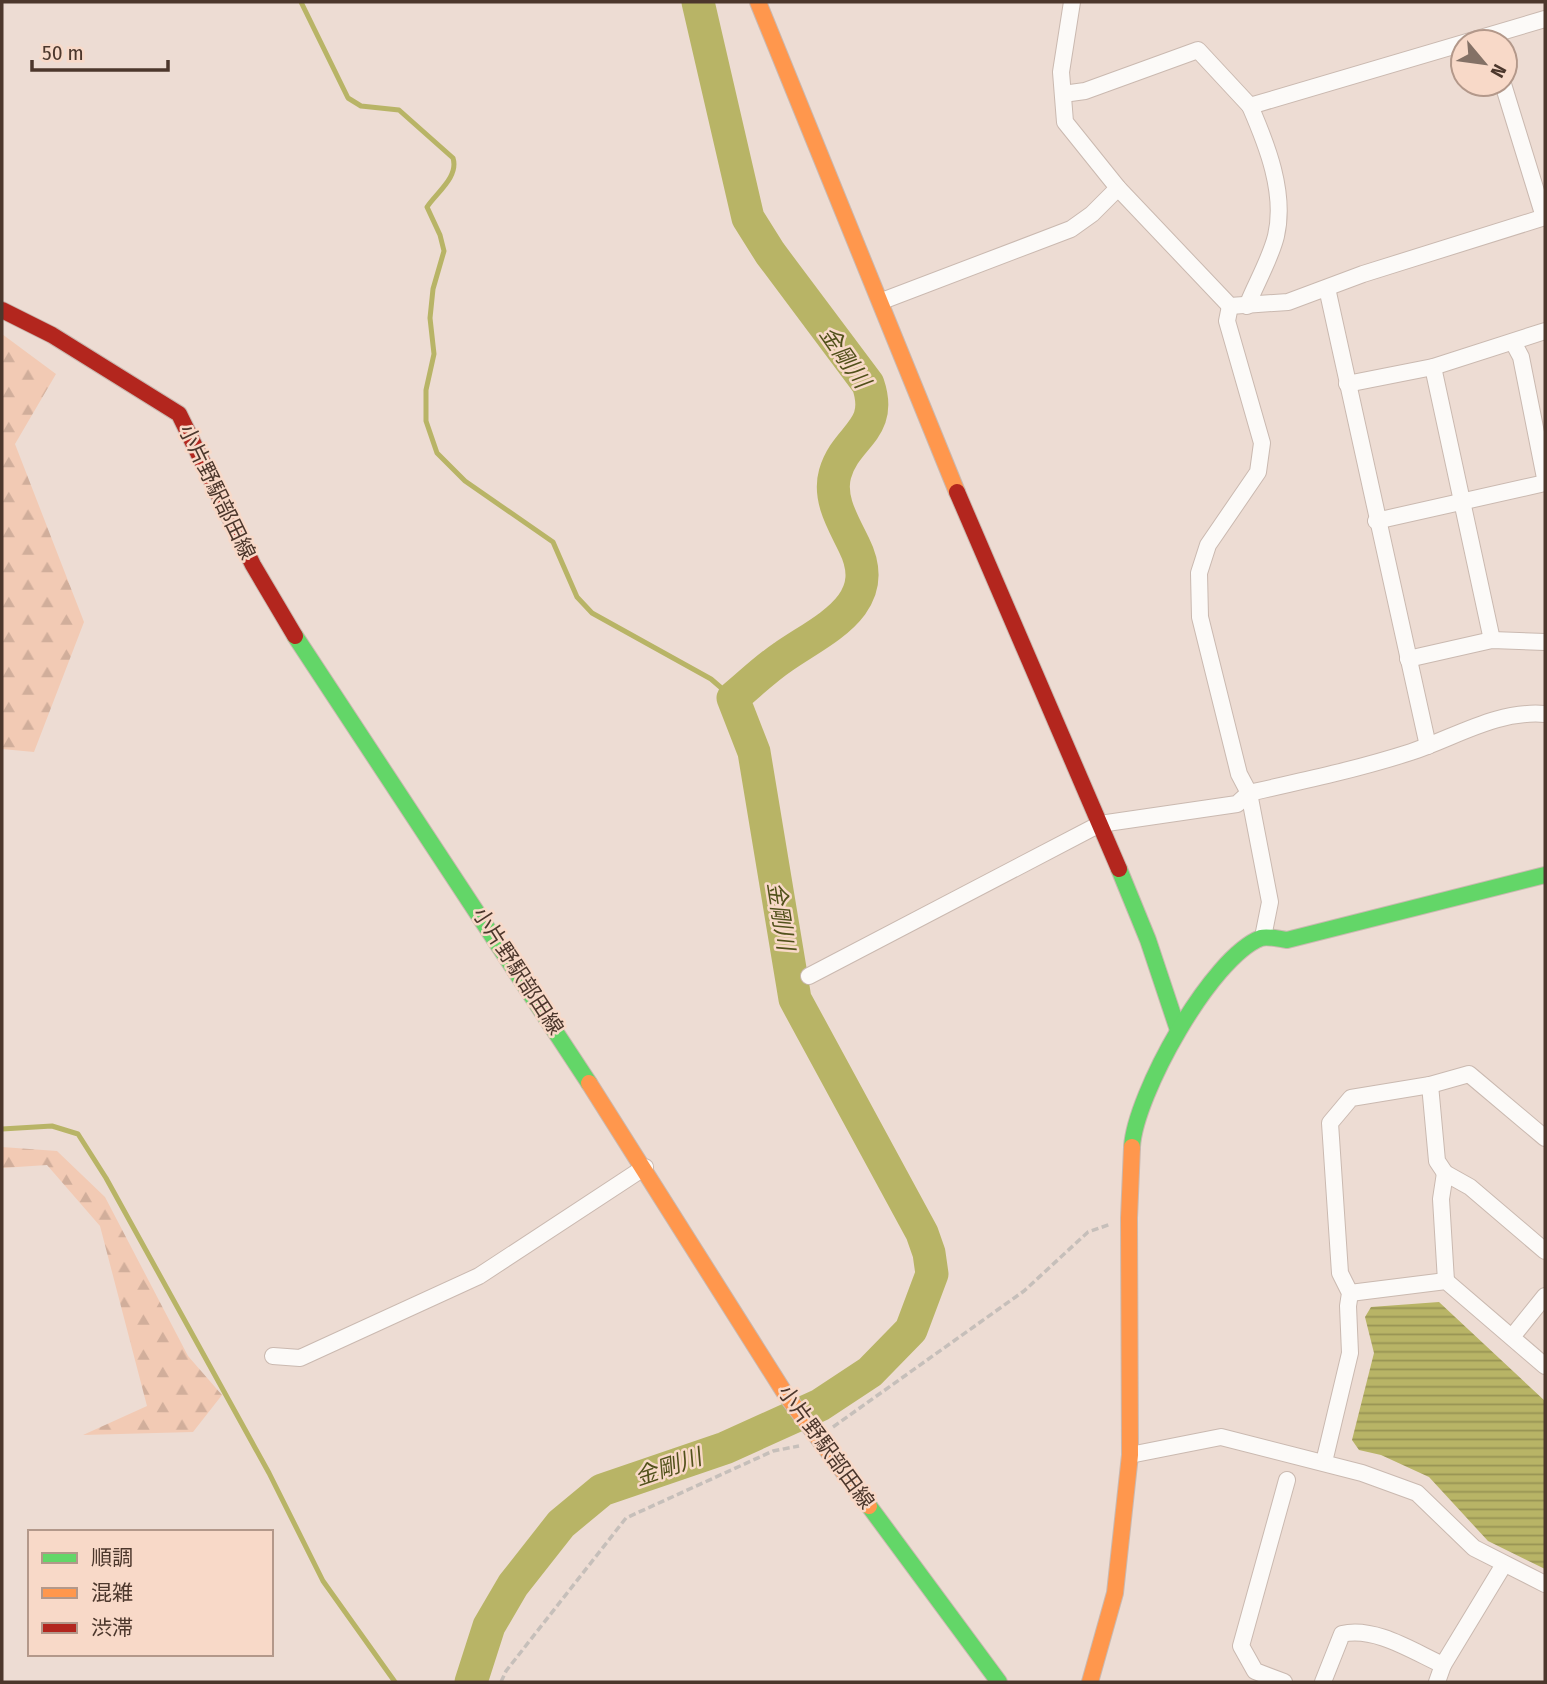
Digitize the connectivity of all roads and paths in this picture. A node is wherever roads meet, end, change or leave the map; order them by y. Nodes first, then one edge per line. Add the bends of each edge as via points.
1 (758, 2) edge
2 (1072, 2) edge
3 (1545, 19) edge
4 (1063, 94) junction
5 (1507, 98) edge
6 (1250, 106) junction
7 (1118, 188) junction
8 (1545, 217) edge
9 (1327, 288) junction
10 (881, 301) junction
11 (1230, 306) junction
12 (1247, 306) junction
13 (2, 310) edge
14 (1545, 331) edge
15 (1513, 342) junction
16 (1433, 367) junction
17 (1347, 384) junction
18 (1545, 478) edge
19 (1545, 483) edge
20 (1464, 501) junction
21 (1376, 521) junction
22 (1492, 640) junction
23 (1545, 642) edge
24 (1408, 659) junction
25 (1545, 714) edge
26 (1428, 746) junction
27 (1249, 793) junction
28 (1100, 824) junction
29 (1545, 876) edge
30 (1263, 937) junction
31 (809, 976) dead end
32 (1178, 1030) junction
33 (1430, 1085) junction
34 (1545, 1138) edge
35 (645, 1167) junction
36 (1445, 1173) junction
37 (1129, 1218) junction
38 (1545, 1251) edge
39 (1446, 1281) junction
40 (1350, 1293) junction
41 (1545, 1296) edge
42 (1512, 1337) junction
43 (273, 1356) dead end
44 (1545, 1366) edge
45 (817, 1438) junction
46 (1130, 1455) junction
47 (1324, 1462) junction
48 (1287, 1480) dead end
49 (1503, 1566) junction
50 (1545, 1584) edge
51 (1443, 1665) junction
52 (501, 1682) edge
53 (999, 1682) edge
54 (1090, 1682) edge
55 (1284, 1682) edge
56 (1323, 1682) edge
57 (1437, 1682) edge

1 - 10 street
2 - 4 street via 1061,72
3 - 6 street
4 - 6 street via 1085,91 1198,50
4 - 7 street via 1065,122
5 - 8 street
6 - 12 street via 1263,136 1278,205 1275,237
7 - 10 street via 1071,229
7 - 11 street
8 - 9 street
9 - 12 street via 1288,302
9 - 17 street
10 - 28 street via 982,554
11 - 12 street
11 - 27 street via 1227,321 1262,443 1258,472 1208,545 1199,573 1200,617 1239,774
13 - 35 street, 小片野駅部田線 via 52,335 179,414 253,565 293,631
14 - 15 street
15 - 16 street
15 - 18 street via 1521,357
16 - 17 street
16 - 20 street
17 - 21 street
19 - 20 street
20 - 21 street
20 - 22 street
21 - 24 street
22 - 23 street
22 - 24 street
24 - 26 street
25 - 26 street via 1528,712 1486,722
26 - 27 street
27 - 28 street via 1237,804
27 - 30 street via 1270,902
28 - 31 street
28 - 32 street via 1148,940
29 - 30 street via 1287,940
30 - 32 street via 1237,952
32 - 37 street via 1149,1086 1133,1137
33 - 34 street via 1469,1074
33 - 36 street via 1437,1161
33 - 40 street via 1351,1098 1330,1124 1340,1273
35 - 43 street via 479,1276 300,1358
35 - 45 street, 小片野駅部田線
36 - 38 street via 1470,1187
36 - 39 street via 1441,1199
37 - 45 path via 1088,1232 1024,1291
37 - 46 street
39 - 40 street
39 - 42 street
40 - 47 street via 1350,1353
41 - 42 street
42 - 44 street
45 - 52 path via 773,1451 626,1518
45 - 53 street, 小片野駅部田線
46 - 47 street via 1221,1437
46 - 54 street via 1115,1593
47 - 49 street via 1417,1493 1474,1548
48 - 55 street via 1241,1646 1255,1671
49 - 50 street
49 - 51 street
51 - 56 street via 1356,1631 1342,1634
51 - 57 street

